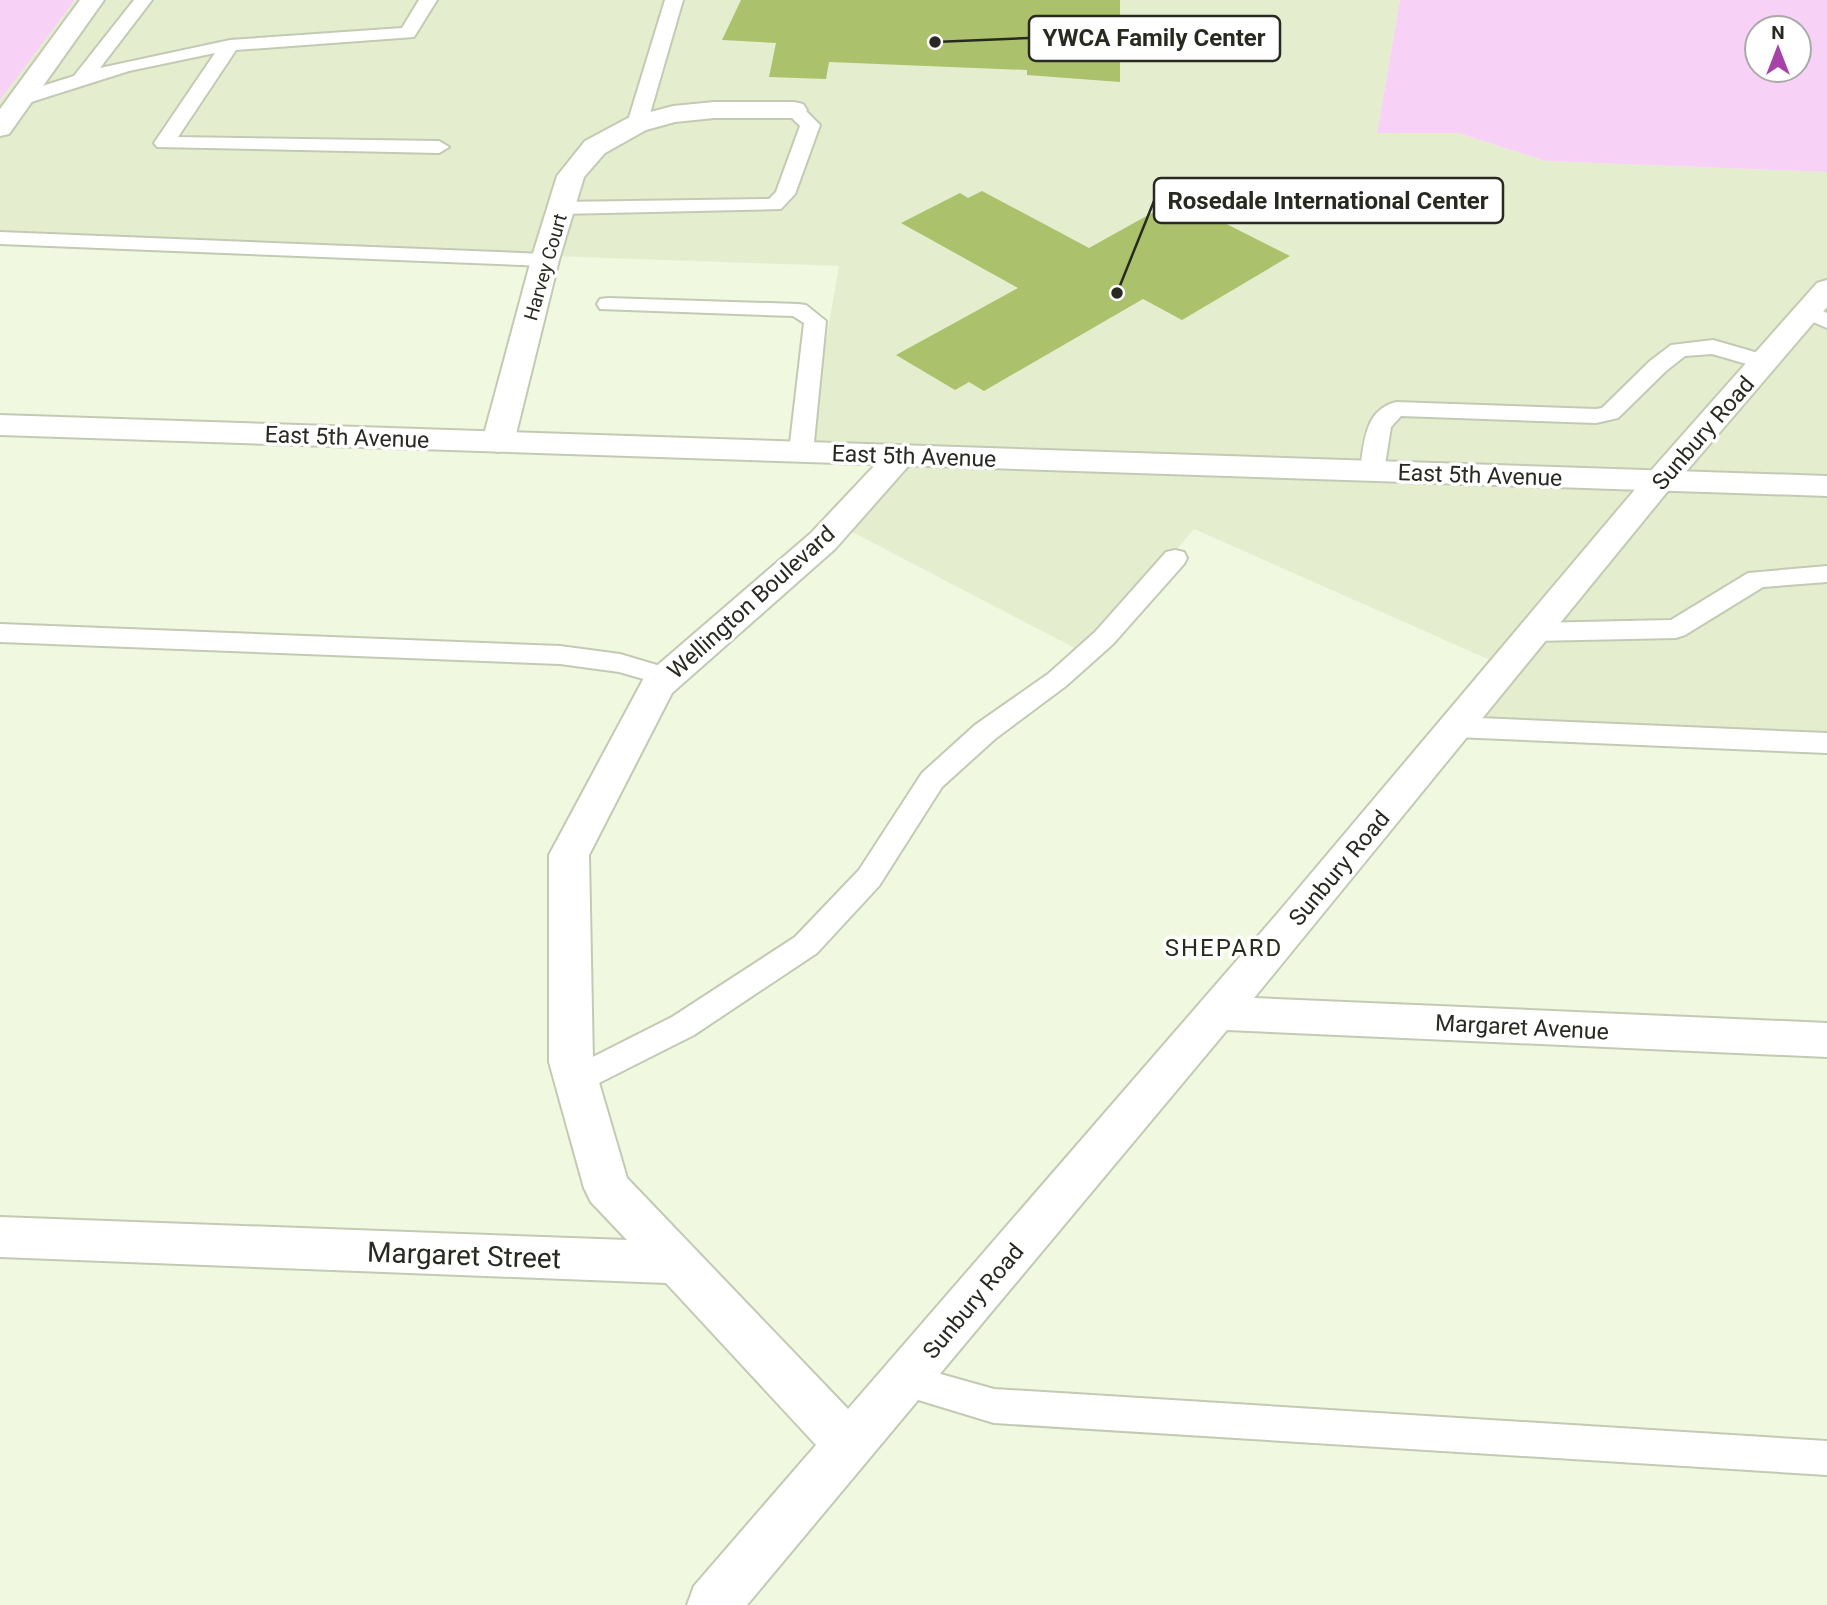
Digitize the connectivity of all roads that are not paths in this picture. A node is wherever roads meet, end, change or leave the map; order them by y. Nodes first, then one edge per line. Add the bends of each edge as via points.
1 (92, 0) edge
2 (143, 0) edge
3 (428, 0) edge
4 (674, 0) edge
5 (230, 45) junction
6 (81, 80) junction
7 (21, 99) junction
8 (794, 110) joint
9 (638, 124) junction
10 (0, 128) edge
11 (439, 147) dead end
12 (561, 208) junction
13 (0, 238) edge
14 (545, 260) junction
15 (608, 304) dead end
16 (1820, 307) edge
17 (1764, 362) junction
18 (0, 425) edge
19 (498, 442) junction
20 (801, 452) junction
21 (902, 455) junction
22 (1372, 471) junction
23 (1660, 481) junction
24 (1827, 486) edge
25 (1175, 558) dead end
26 (1827, 574) edge
27 (1534, 632) junction
28 (0, 633) edge
29 (668, 677) junction
30 (1455, 727) junction
31 (1827, 743) edge
32 (1217, 1013) junction
33 (1827, 1040) edge
34 (576, 1080) junction
35 (0, 1237) edge
36 (677, 1262) junction
37 (905, 1380) junction
38 (849, 1446) junction
39 (1827, 1458) edge
40 (713, 1605) edge

1 - 7 street
2 - 6 lane
3 - 5 lane via 408,33
4 - 9 lane
5 - 6 lane via 125,66
5 - 11 lane via 164,143
6 - 7 lane
7 - 10 street
8 - 9 street, Harvey Court via 714,110
8 - 12 lane via 810,125 785,194 774,205
9 - 12 street, Harvey Court via 595,147 571,176
12 - 14 street, Harvey Court
13 - 14 lane
14 - 19 street, Harvey Court
15 - 20 lane via 798,310 815,321
16 - 17 street, Sunbury Road
17 - 22 lane via 1713,347 1679,350 1610,414 1596,416 1396,409 1381,421
17 - 23 street, Sunbury Road
18 - 19 street, East 5th Avenue
19 - 20 street, East 5th Avenue
20 - 21 street, East 5th Avenue
21 - 22 street, East 5th Avenue
21 - 29 street, Wellington Boulevard via 823,541
22 - 23 street, East 5th Avenue
23 - 24 street, East 5th Avenue
23 - 27 street, Sunbury Road
25 - 34 lane via 1104,638 932,780 869,878 806,945 683,1026
26 - 27 lane via 1757,579 1676,629
27 - 30 street, Sunbury Road
28 - 29 lane via 560,655 620,663
29 - 34 street, Wellington Boulevard via 658,685 569,855
30 - 31 lane
30 - 32 street, Sunbury Road
32 - 33 street, Margaret Avenue
32 - 37 street, Sunbury Road
34 - 36 street, Wellington Boulevard via 607,1188
35 - 36 street, Margaret Street
36 - 38 street
37 - 38 street, Sunbury Road
37 - 39 lane via 994,1406
38 - 40 street, Sunbury Road

